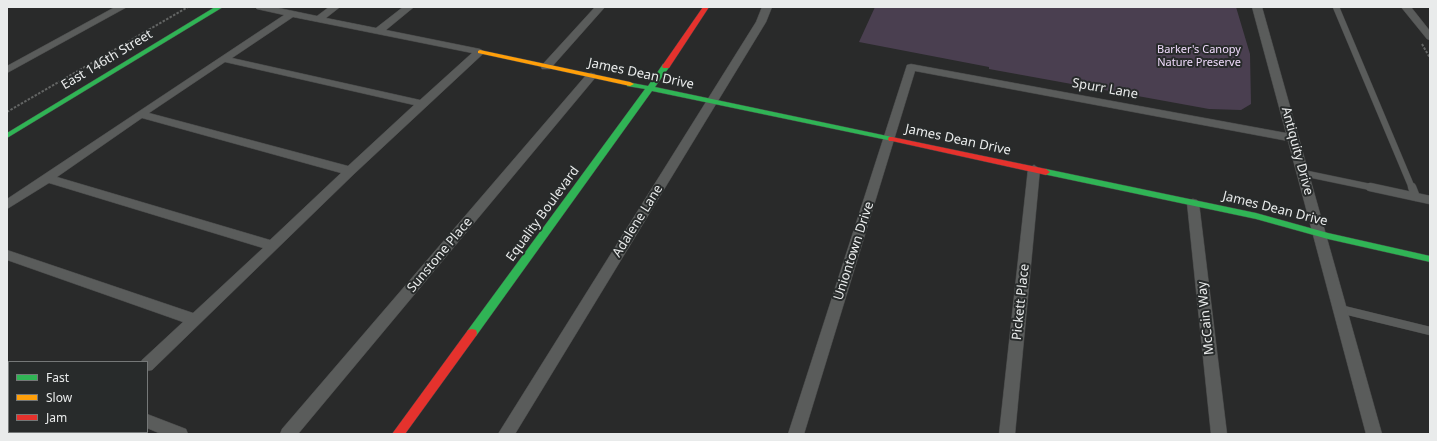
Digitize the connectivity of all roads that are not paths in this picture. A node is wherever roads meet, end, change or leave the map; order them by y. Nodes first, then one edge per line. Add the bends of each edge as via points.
1 (122, 7) edge
2 (220, 7) edge
3 (260, 7) edge
4 (335, 7) edge
5 (409, 7) edge
6 (600, 7) edge
7 (706, 7) edge
8 (767, 7) edge
9 (1257, 7) edge
10 (1336, 7) edge
11 (1406, 7) edge
12 (291, 14) junction
13 (318, 19) junction
14 (378, 31) junction
15 (1430, 37) edge
16 (480, 52) junction
17 (223, 59) junction
18 (546, 67) junction
19 (912, 67) joint
20 (7, 70) edge
21 (591, 76) junction
22 (650, 89) junction
23 (712, 102) junction
24 (422, 104) junction
25 (140, 114) junction
26 (7, 136) edge
27 (1293, 138) junction
28 (889, 139) junction
29 (1034, 169) junction
30 (350, 171) junction
31 (1303, 173) junction
32 (47, 178) junction
33 (1416, 197) junction
34 (1430, 200) edge
35 (1193, 203) junction
36 (7, 205) edge
37 (1320, 234) junction
38 (273, 246) junction
39 (7, 255) edge
40 (1430, 259) edge
41 (1340, 309) junction
42 (195, 320) junction
43 (1430, 331) edge
44 (148, 364) edge
45 (148, 421) edge
46 (180, 434) edge
47 (288, 434) edge
48 (398, 434) edge
49 (506, 434) edge
50 (796, 434) edge
51 (1007, 434) edge
52 (1219, 434) edge
53 (1374, 434) edge

1 - 20 street
2 - 26 street, East 146th Street
3 - 12 street
4 - 13 street
5 - 14 street
6 - 18 street
7 - 22 street, Equality Boulevard via 699,22
8 - 23 street, Adalene Lane via 761,22
9 - 27 street, Antiquity Drive
10 - 33 lane
11 - 15 street
12 - 13 street
12 - 17 street
13 - 14 street
14 - 16 street
16 - 18 street, James Dean Drive
16 - 24 street
17 - 24 street
17 - 25 street
18 - 21 street, James Dean Drive
19 - 27 street, Spurr Lane
19 - 28 street, Uniontown Drive
21 - 22 street, James Dean Drive
21 - 47 street, Sunstone Place
22 - 23 street, James Dean Drive
22 - 48 street, Equality Boulevard
23 - 28 street, James Dean Drive
23 - 49 street, Adalene Lane
24 - 30 street
25 - 30 street
25 - 32 street
27 - 31 street, Antiquity Drive
28 - 29 street, James Dean Drive
28 - 50 street, Uniontown Drive
29 - 35 street, James Dean Drive
29 - 51 street, Pickett Place
30 - 38 street
31 - 33 lane
31 - 37 street, Antiquity Drive
32 - 36 street
32 - 38 street
33 - 34 lane
35 - 37 street, James Dean Drive via 1256,216
35 - 52 street, McCain Way
37 - 40 street, James Dean Drive
37 - 41 street, Antiquity Drive
38 - 42 street
39 - 42 street
41 - 43 lane
41 - 53 street, Antiquity Drive
42 - 44 street
45 - 46 street

